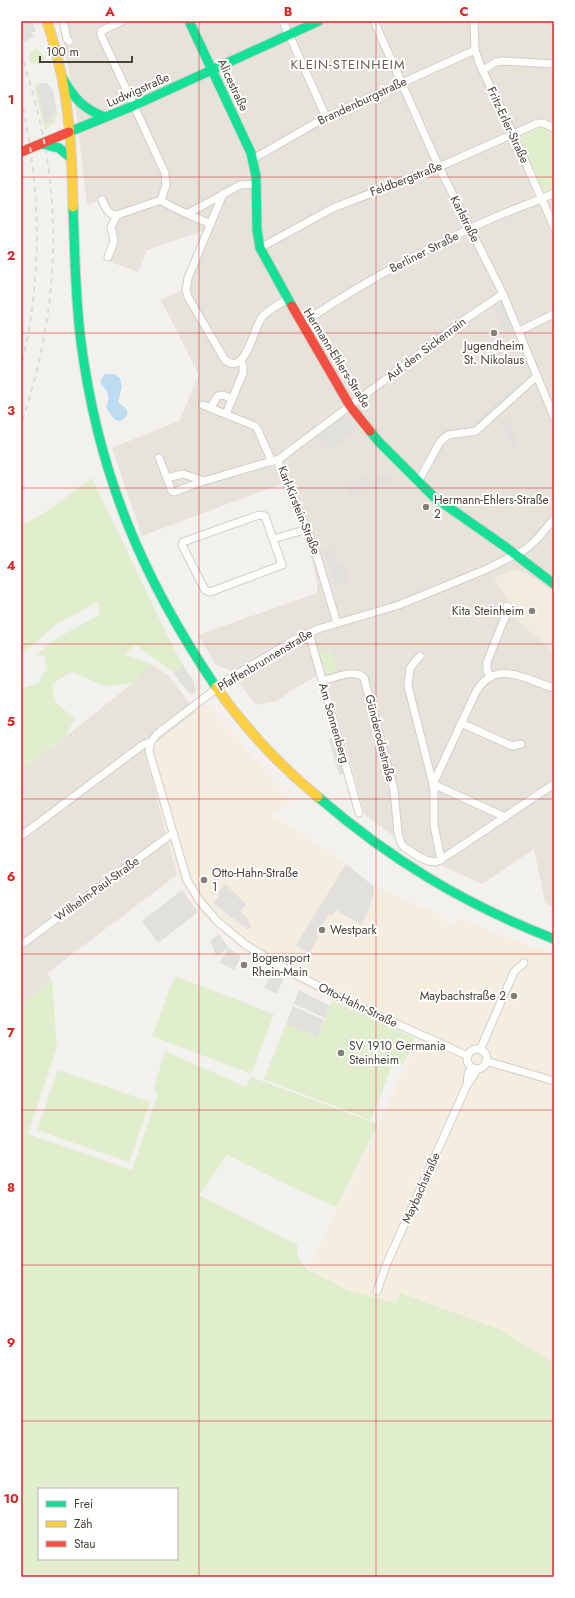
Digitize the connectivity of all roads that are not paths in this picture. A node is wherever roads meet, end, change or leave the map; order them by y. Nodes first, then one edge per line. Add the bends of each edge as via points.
1 (47, 21) edge
2 (63, 21) edge
3 (120, 21) edge
4 (189, 21) edge
5 (283, 21) edge
6 (319, 21) edge
7 (374, 21) edge
8 (474, 21) edge
9 (289, 35) junction
10 (69, 41) dead end
11 (476, 50) junction
12 (554, 64) edge
13 (212, 70) junction
14 (482, 70) junction
15 (62, 79) junction
16 (402, 83) junction
17 (133, 106) junction
18 (105, 117) junction
19 (326, 117) junction
20 (553, 130) edge
21 (70, 132) junction
22 (514, 134) junction
23 (42, 144) junction
24 (21, 152) edge
25 (71, 158) junction
26 (253, 159) junction
27 (439, 167) junction
28 (256, 184) junction
29 (554, 193) edge
30 (224, 194) junction
31 (542, 199) junction
32 (102, 200) dead end
33 (162, 200) junction
34 (189, 213) junction
35 (117, 215) junction
36 (211, 224) junction
37 (554, 227) edge
38 (470, 228) junction
39 (260, 248) junction
40 (108, 257) dead end
41 (503, 294) junction
42 (288, 300) junction
43 (554, 314) edge
44 (301, 324) junction
45 (519, 331) junction
46 (241, 360) junction
47 (537, 376) junction
48 (232, 399) junction
49 (203, 405) dead end
50 (350, 406) junction
51 (211, 408) junction
52 (226, 414) junction
53 (554, 417) edge
54 (159, 458) dead end
55 (276, 460) junction
56 (167, 478) junction
57 (204, 481) junction
58 (418, 482) junction
59 (554, 519) edge
60 (308, 529) junction
61 (273, 539) junction
62 (516, 555) junction
63 (554, 584) edge
64 (507, 606) dead end
65 (337, 623) junction
66 (309, 633) junction
67 (420, 656) dead end
68 (491, 677) junction
69 (322, 681) junction
70 (217, 688) junction
71 (554, 688) edge
72 (461, 723) junction
73 (151, 742) junction
74 (521, 744) dead end
75 (433, 784) junction
76 (554, 784) edge
77 (359, 813) dead end
78 (505, 817) junction
79 (173, 834) junction
80 (21, 836) edge
81 (441, 860) junction
82 (554, 939) edge
83 (21, 945) edge
84 (524, 963) dead end
85 (480, 1050) junction
86 (468, 1056) junction
87 (486, 1061) junction
88 (474, 1068) junction
89 (554, 1081) edge
90 (377, 1291) dead end

1 - 15 main road
2 - 10 street
3 - 17 street via 101,31 101,35
4 - 13 main road, Alicestraße
5 - 9 street
6 - 9 main road, Ludwigstraße
7 - 16 street, Karlstraße
8 - 11 street, Fritz-Erler-Straße
9 - 13 main road, Ludwigstraße
9 - 19 street
11 - 14 street, Fritz-Erler-Straße
11 - 16 street, Brandenburgstraße
12 - 14 street via 503,61
13 - 17 main road, Ludwigstraße
13 - 26 main road, Alicestraße
14 - 22 street, Fritz-Erler-Straße
15 - 18 main road via 76,101
15 - 21 main road
16 - 19 street, Brandenburgstraße
16 - 27 street, Karlstraße
17 - 18 main road, Ludwigstraße
17 - 33 street via 165,173 166,185
18 - 21 main road, Ludwigstraße
19 - 26 street, Brandenburgstraße
20 - 22 street, Feldbergstraße via 540,122
21 - 23 main road, Ludwigstraße
21 - 25 main road
22 - 27 street, Feldbergstraße
22 - 31 street, Fritz-Erler-Straße
23 - 24 main road, Ludwigstraße
23 - 25 main road via 59,148
25 - 70 main road via 80,339 89,396 103,456 141,559 162,600
26 - 28 main road, Hermann-Ehlers-Straße
27 - 38 street, Karlstraße
27 - 39 street, Feldbergstraße via 333,208
28 - 30 street via 240,185
28 - 39 main road, Hermann-Ehlers-Straße via 256,225
29 - 31 street, Berliner Straße
30 - 34 street
30 - 36 street
31 - 37 street, Fritz-Erler-Straße
31 - 38 street, Berliner Straße
32 - 35 street via 108,212
33 - 34 street via 173,208
33 - 35 street
34 - 36 street
35 - 40 street via 111,227 114,241
36 - 46 street via 190,273 186,290 222,357 234,364
38 - 41 street, Karlstraße
38 - 44 street, Berliner Straße via 331,303
39 - 42 main road, Hermann-Ehlers-Straße
41 - 45 street, Karlstraße
41 - 50 street, Auf den Sickenrain via 458,324
42 - 44 main road, Hermann-Ehlers-Straße
42 - 46 street via 263,316
43 - 45 street
44 - 50 main road, Hermann-Ehlers-Straße
45 - 47 street, Karlstraße
46 - 48 street via 243,373
47 - 53 street, Karlstraße
47 - 58 street via 476,431 445,436
48 - 51 street via 223,395 218,396
48 - 52 street
49 - 51 street
50 - 55 street, Karl-Kirstein-Straße
50 - 58 main road, Hermann-Ehlers-Straße via 379,442
51 - 52 street
52 - 55 street via 257,428
54 - 56 street
55 - 57 street
55 - 60 street, Karl-Kirstein-Straße
56 - 57 street via 183,474
56 - 57 street via 174,492
58 - 62 main road, Hermann-Ehlers-Straße
59 - 62 street, Pfaffenbrunnenstraße via 531,545
60 - 61 street
60 - 65 street, Karl-Kirstein-Straße
61 - 61 street via 282,565 210,592 205,590 182,545 183,542 259,515 265,516
62 - 63 main road, Hermann-Ehlers-Straße
62 - 65 street, Pfaffenbrunnenstraße via 420,597 383,611
64 - 68 street via 507,612 487,662 487,671
65 - 66 street, Pfaffenbrunnenstraße
66 - 69 street, Am Sonnenberg
66 - 70 street, Pfaffenbrunnenstraße
67 - 75 street via 410,668 408,686
68 - 71 street via 505,673 513,674
68 - 72 street via 478,688
69 - 77 street, Am Sonnenberg
69 - 81 street, Günderodestraße via 354,673 364,678 394,790 401,843 425,860
70 - 73 street, Pfaffenbrunnenstraße via 157,734
70 - 82 main road via 283,766 337,814 382,849 454,895 517,925
72 - 74 street via 512,746
72 - 75 street
73 - 79 street, Otto-Hahn-Straße via 149,751
73 - 80 street, Pfaffenbrunnenstraße via 144,744
75 - 78 street
75 - 81 street via 434,825
76 - 78 street
78 - 81 street
79 - 83 street, Wilhelm-Paul-Straße
79 - 86 street, Otto-Hahn-Straße via 191,887 206,909 232,935 268,959 336,996
84 - 85 street via 514,972
85 - 86 street via 471,1051
85 - 87 street via 484,1053
86 - 88 street via 467,1062
87 - 88 street via 483,1067
87 - 89 street
88 - 90 street, Maybachstraße via 473,1077 467,1085 387,1263

